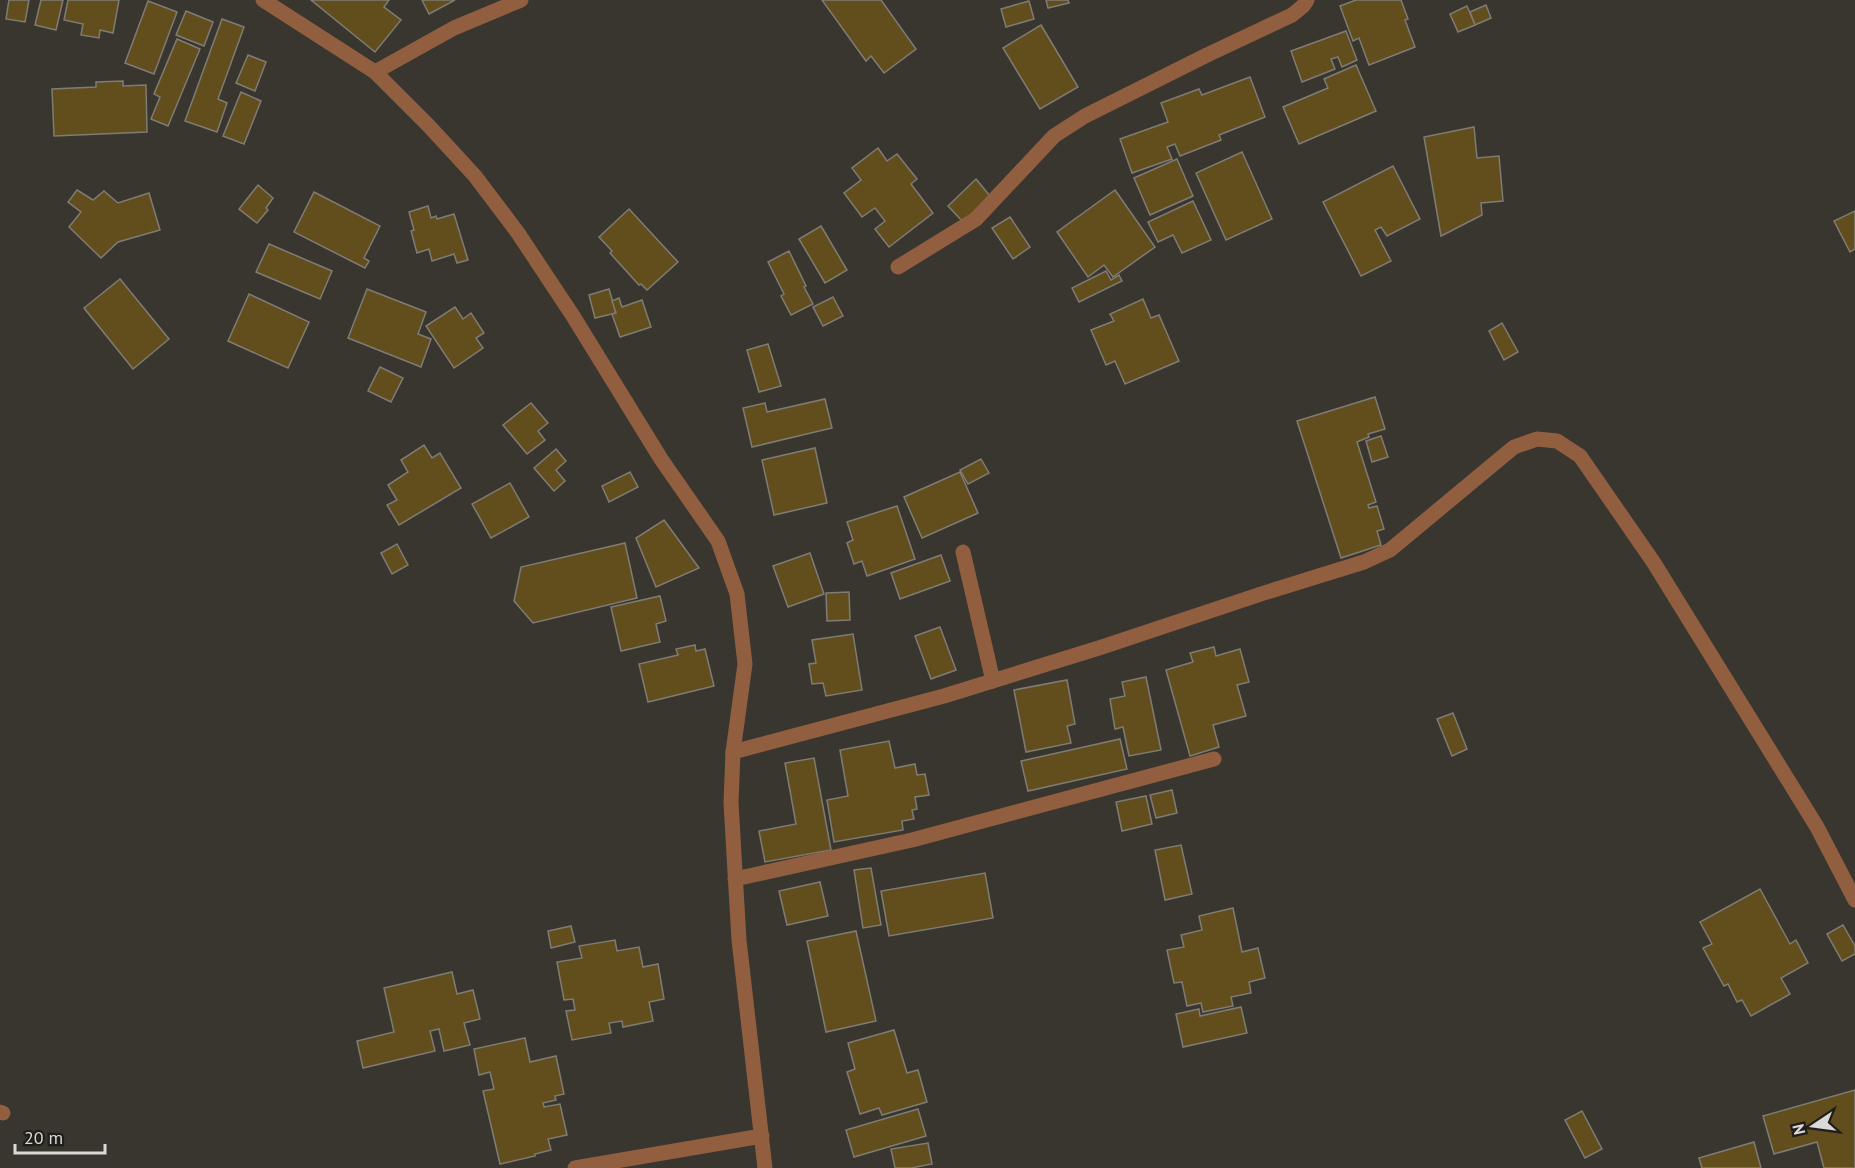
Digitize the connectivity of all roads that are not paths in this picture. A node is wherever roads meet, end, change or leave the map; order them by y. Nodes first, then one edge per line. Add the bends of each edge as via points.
1 (263, 0) edge
2 (521, 0) edge
3 (1307, 0) edge
4 (375, 72) junction
5 (898, 267) dead end
6 (963, 552) dead end
7 (993, 681) junction
8 (733, 752) junction
9 (1214, 759) dead end
10 (735, 879) junction
11 (1855, 900) edge
12 (762, 1136) junction
13 (624, 1164) edge
14 (575, 1168) edge
15 (765, 1168) edge

1 - 4 street
2 - 4 street via 454,28
3 - 5 street via 1292,15 1085,116 1054,136 976,219
4 - 8 street via 475,176 518,233 661,459 718,541 737,594 745,664
6 - 7 street
7 - 8 street
7 - 11 street via 1364,562 1390,550 1514,447 1537,439 1557,441 1580,456 1654,563 1817,827
8 - 10 street
9 - 10 street via 912,840
10 - 12 street
12 - 13 street
12 - 15 street
13 - 14 street

